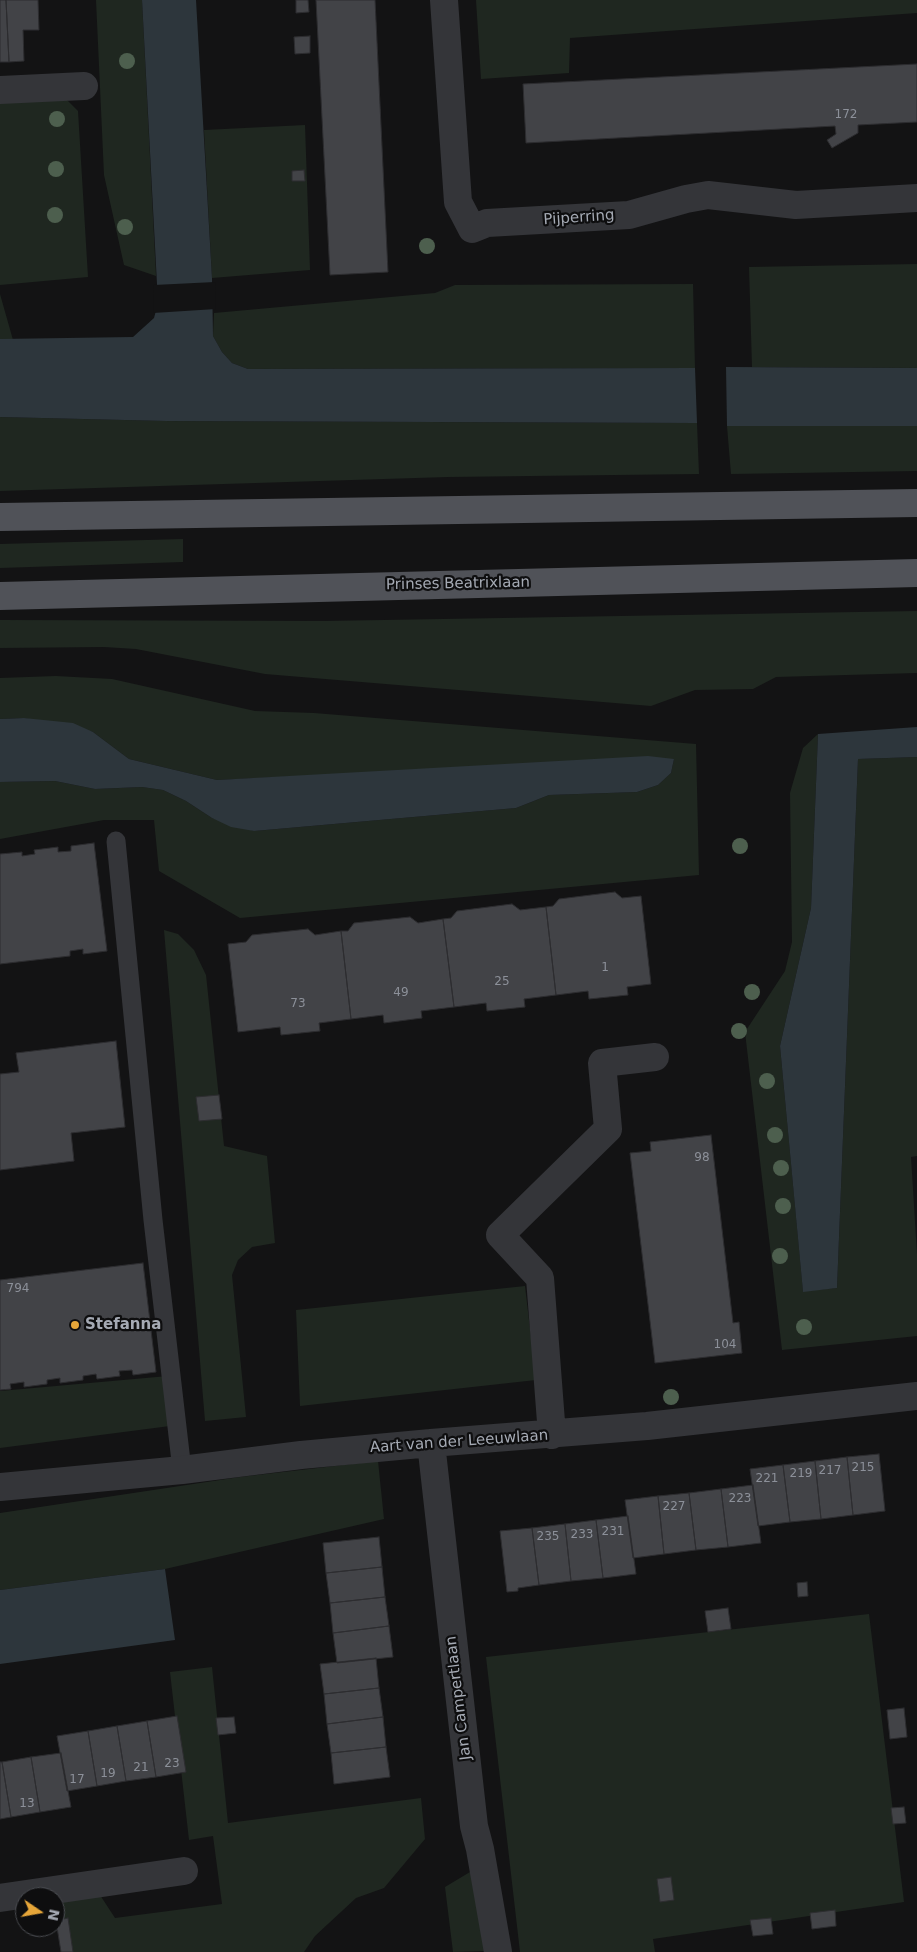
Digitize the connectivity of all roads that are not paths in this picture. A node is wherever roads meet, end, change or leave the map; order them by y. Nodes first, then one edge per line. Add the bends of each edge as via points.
1 (444, 0) edge
2 (84, 86) dead end
3 (0, 90) edge
4 (917, 198) edge
5 (917, 503) edge
6 (0, 517) edge
7 (917, 574) edge
8 (0, 596) edge
9 (116, 841) dead end
10 (655, 1057) dead end
11 (917, 1396) edge
12 (552, 1435) junction
13 (430, 1443) junction
14 (182, 1470) junction
15 (0, 1486) edge
16 (184, 1871) dead end
17 (0, 1898) edge
18 (498, 1952) edge

1 - 4 street, Pijperring via 458,202 472,229 487,223 629,215 708,195 796,205
2 - 3 street
5 - 6 main road
7 - 8 main road, Prinses Beatrixlaan
9 - 14 lane
10 - 12 street via 602,1063 608,1129 500,1235 540,1278
11 - 12 street, Aart van der Leeuwlaan
12 - 13 street, Aart van der Leeuwlaan
13 - 14 street, Aart van der Leeuwlaan
13 - 18 street, Jan Campertlaan via 474,1826
14 - 15 street, Aart van der Leeuwlaan
16 - 17 street

